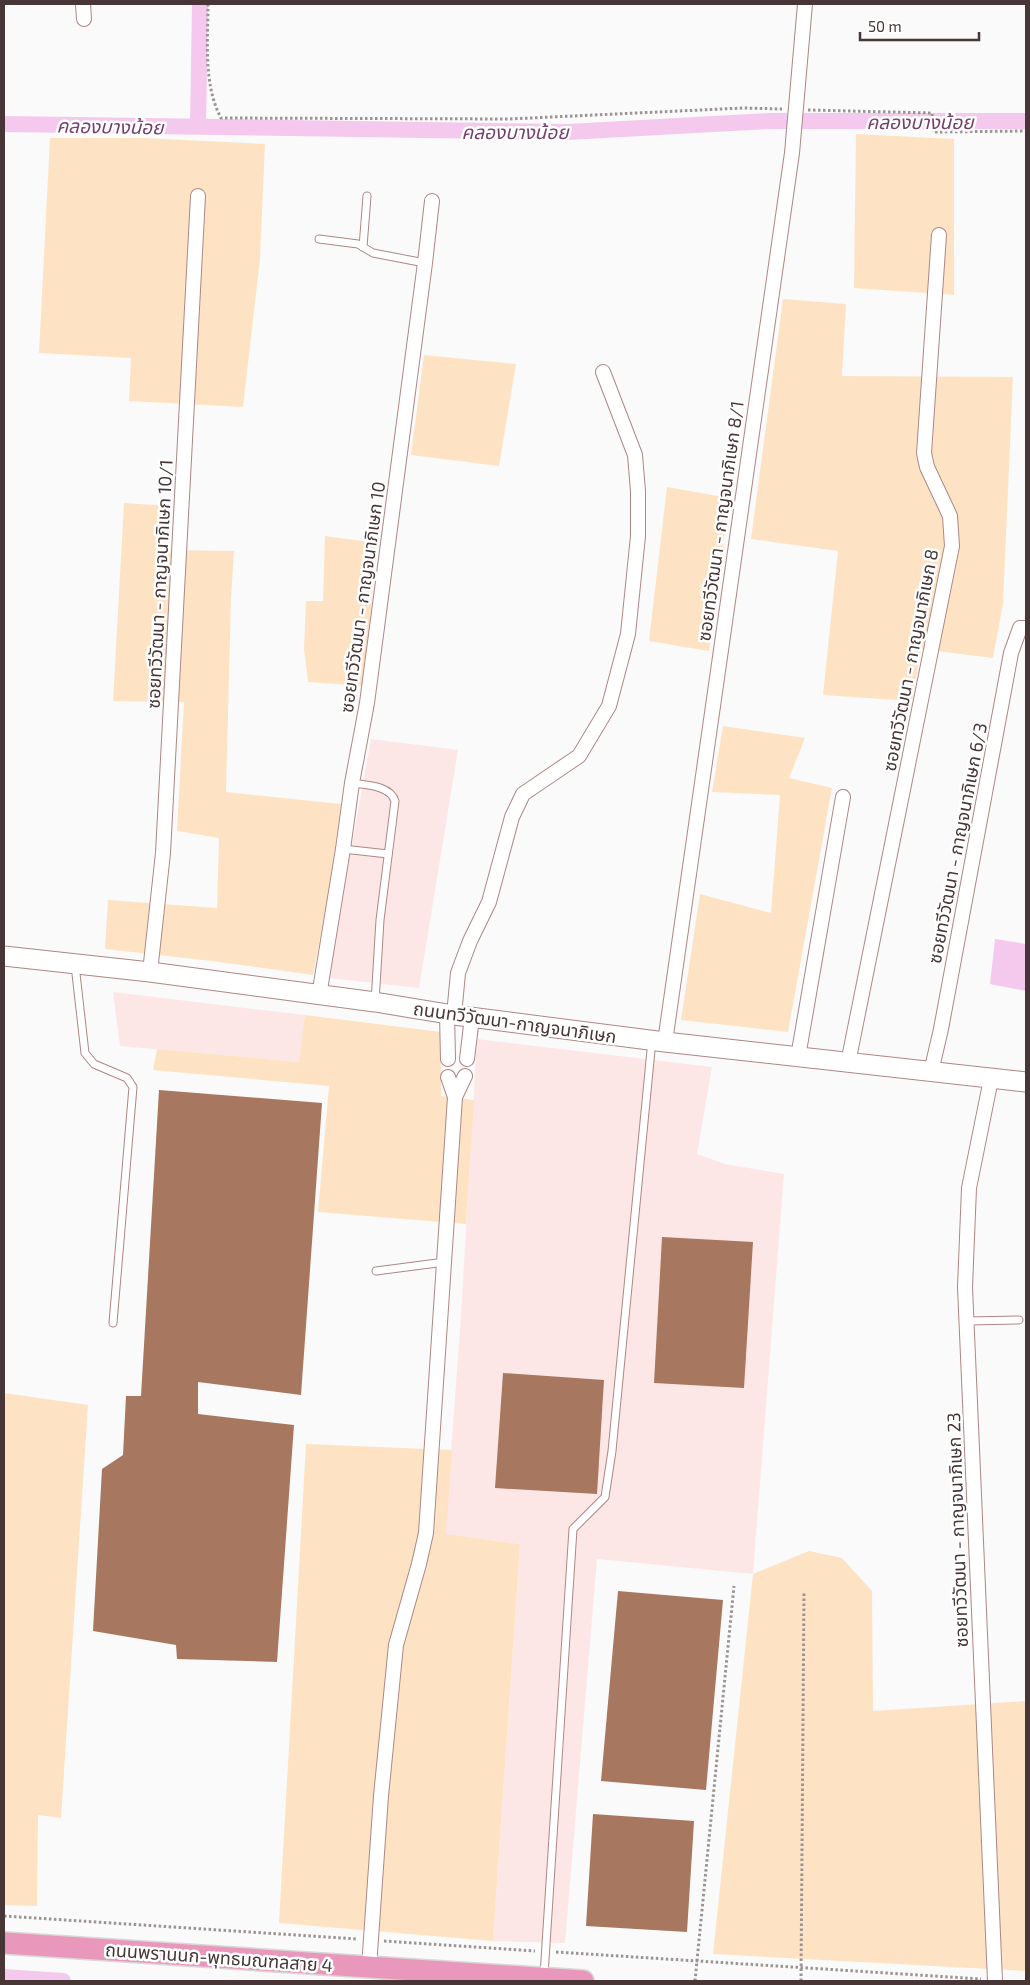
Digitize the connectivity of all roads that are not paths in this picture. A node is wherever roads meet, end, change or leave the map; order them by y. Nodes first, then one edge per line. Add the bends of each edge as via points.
1 (83, 4) edge
2 (805, 4) edge
3 (84, 19) dead end
4 (198, 196) dead end
5 (368, 196) dead end
6 (432, 202) dead end
7 (939, 235) dead end
8 (319, 239) dead end
9 (363, 247) junction
10 (425, 263) junction
11 (603, 372) dead end
12 (1026, 628) edge
13 (352, 783) junction
14 (843, 797) dead end
15 (343, 849) junction
16 (388, 854) junction
17 (4, 956) edge
18 (75, 965) junction
19 (150, 972) junction
20 (319, 996) junction
21 (376, 1002) junction
22 (458, 1015) junction
23 (658, 1041) junction
24 (798, 1057) junction
25 (448, 1059) dead end
26 (467, 1059) dead end
27 (848, 1063) junction
28 (931, 1072) junction
29 (465, 1076) dead end
30 (448, 1077) dead end
31 (991, 1079) junction
32 (1026, 1082) edge
33 (455, 1097) junction
34 (445, 1262) junction
35 (376, 1271) dead end
36 (1019, 1320) dead end
37 (967, 1321) junction
38 (113, 1323) dead end
39 (4, 1943) edge
40 (369, 1967) junction
41 (544, 1979) junction
42 (583, 1981) edge
43 (995, 1981) edge

1 - 3 street
2 - 23 street, ซอยทวีวัฒนา - กาญจนาภิเษก 8/1 via 800,103
4 - 19 street, ซอยทวีวัฒนา - กาญจนาภิเษก 10/1 via 163,853
5 - 9 lane
6 - 10 street, ซอยทวีวัฒนา - กาญจนาภิเษก 10
7 - 27 street, ซอยทวีวัฒนา - กาญจนาภิเษก 8 via 924,453 927,467 950,516 952,546
8 - 9 lane via 345,241
9 - 10 lane via 373,253
10 - 13 street, ซอยทวีวัฒนา - กาญจนาภิเษก 10 via 367,703
11 - 22 street via 635,455 638,536 628,634 609,706 579,756 523,794 512,817 490,902 458,973
12 - 28 street, ซอยทวีวัฒนา - กาญจนาภิเษก 6/3 via 1020,628 1011,653
13 - 15 street, ซอยทวีวัฒนา - กาญจนาภิเษก 10
13 - 16 lane via 382,788 393,796
14 - 24 street
15 - 16 lane
15 - 20 street, ซอยทวีวัฒนา - กาญจนาภิเษก 10
16 - 21 lane via 380,920
17 - 18 street, ถนนทวีวัฒนา-กาญจนาภิเษก
18 - 19 street, ถนนทวีวัฒนา-กาญจนาภิเษก
18 - 38 lane via 85,1053 94,1064 127,1078 133,1087
19 - 20 street, ถนนทวีวัฒนา-กาญจนาภิเษก
20 - 21 street, ถนนทวีวัฒนา-กาญจนาภิเษก
21 - 22 street, ถนนทวีวัฒนา-กาญจนาภิเษก
22 - 23 street, ถนนทวีวัฒนา-กาญจนาภิเษก
22 - 25 street
22 - 26 street
23 - 24 street, ถนนทวีวัฒนา-กาญจนาภิเษก
23 - 41 lane via 605,1497 573,1529
24 - 27 street, ถนนทวีวัฒนา-กาญจนาภิเษก
27 - 28 street, ถนนทวีวัฒนา-กาญจนาภิเษก
28 - 31 street, ถนนทวีวัฒนา-กาญจนาภิเษก
29 - 33 street
30 - 33 street
31 - 32 street, ถนนทวีวัฒนา-กาญจนาภิเษก
31 - 37 street, ซอยทวีวัฒนา - กาญจนาภิเษก 23 via 968,1200
33 - 34 street
34 - 35 lane
34 - 40 street via 426,1533 396,1645
36 - 37 lane
37 - 43 street, ซอยทวีวัฒนา - กาญจนาภิเษก 23
39 - 40 main road, ถนนพรานนก-พุทธมณฑลสาย 4
40 - 41 main road, ถนนพรานนก-พุทธมณฑลสาย 4
41 - 42 main road, ถนนพรานนก-พุทธมณฑลสาย 4

